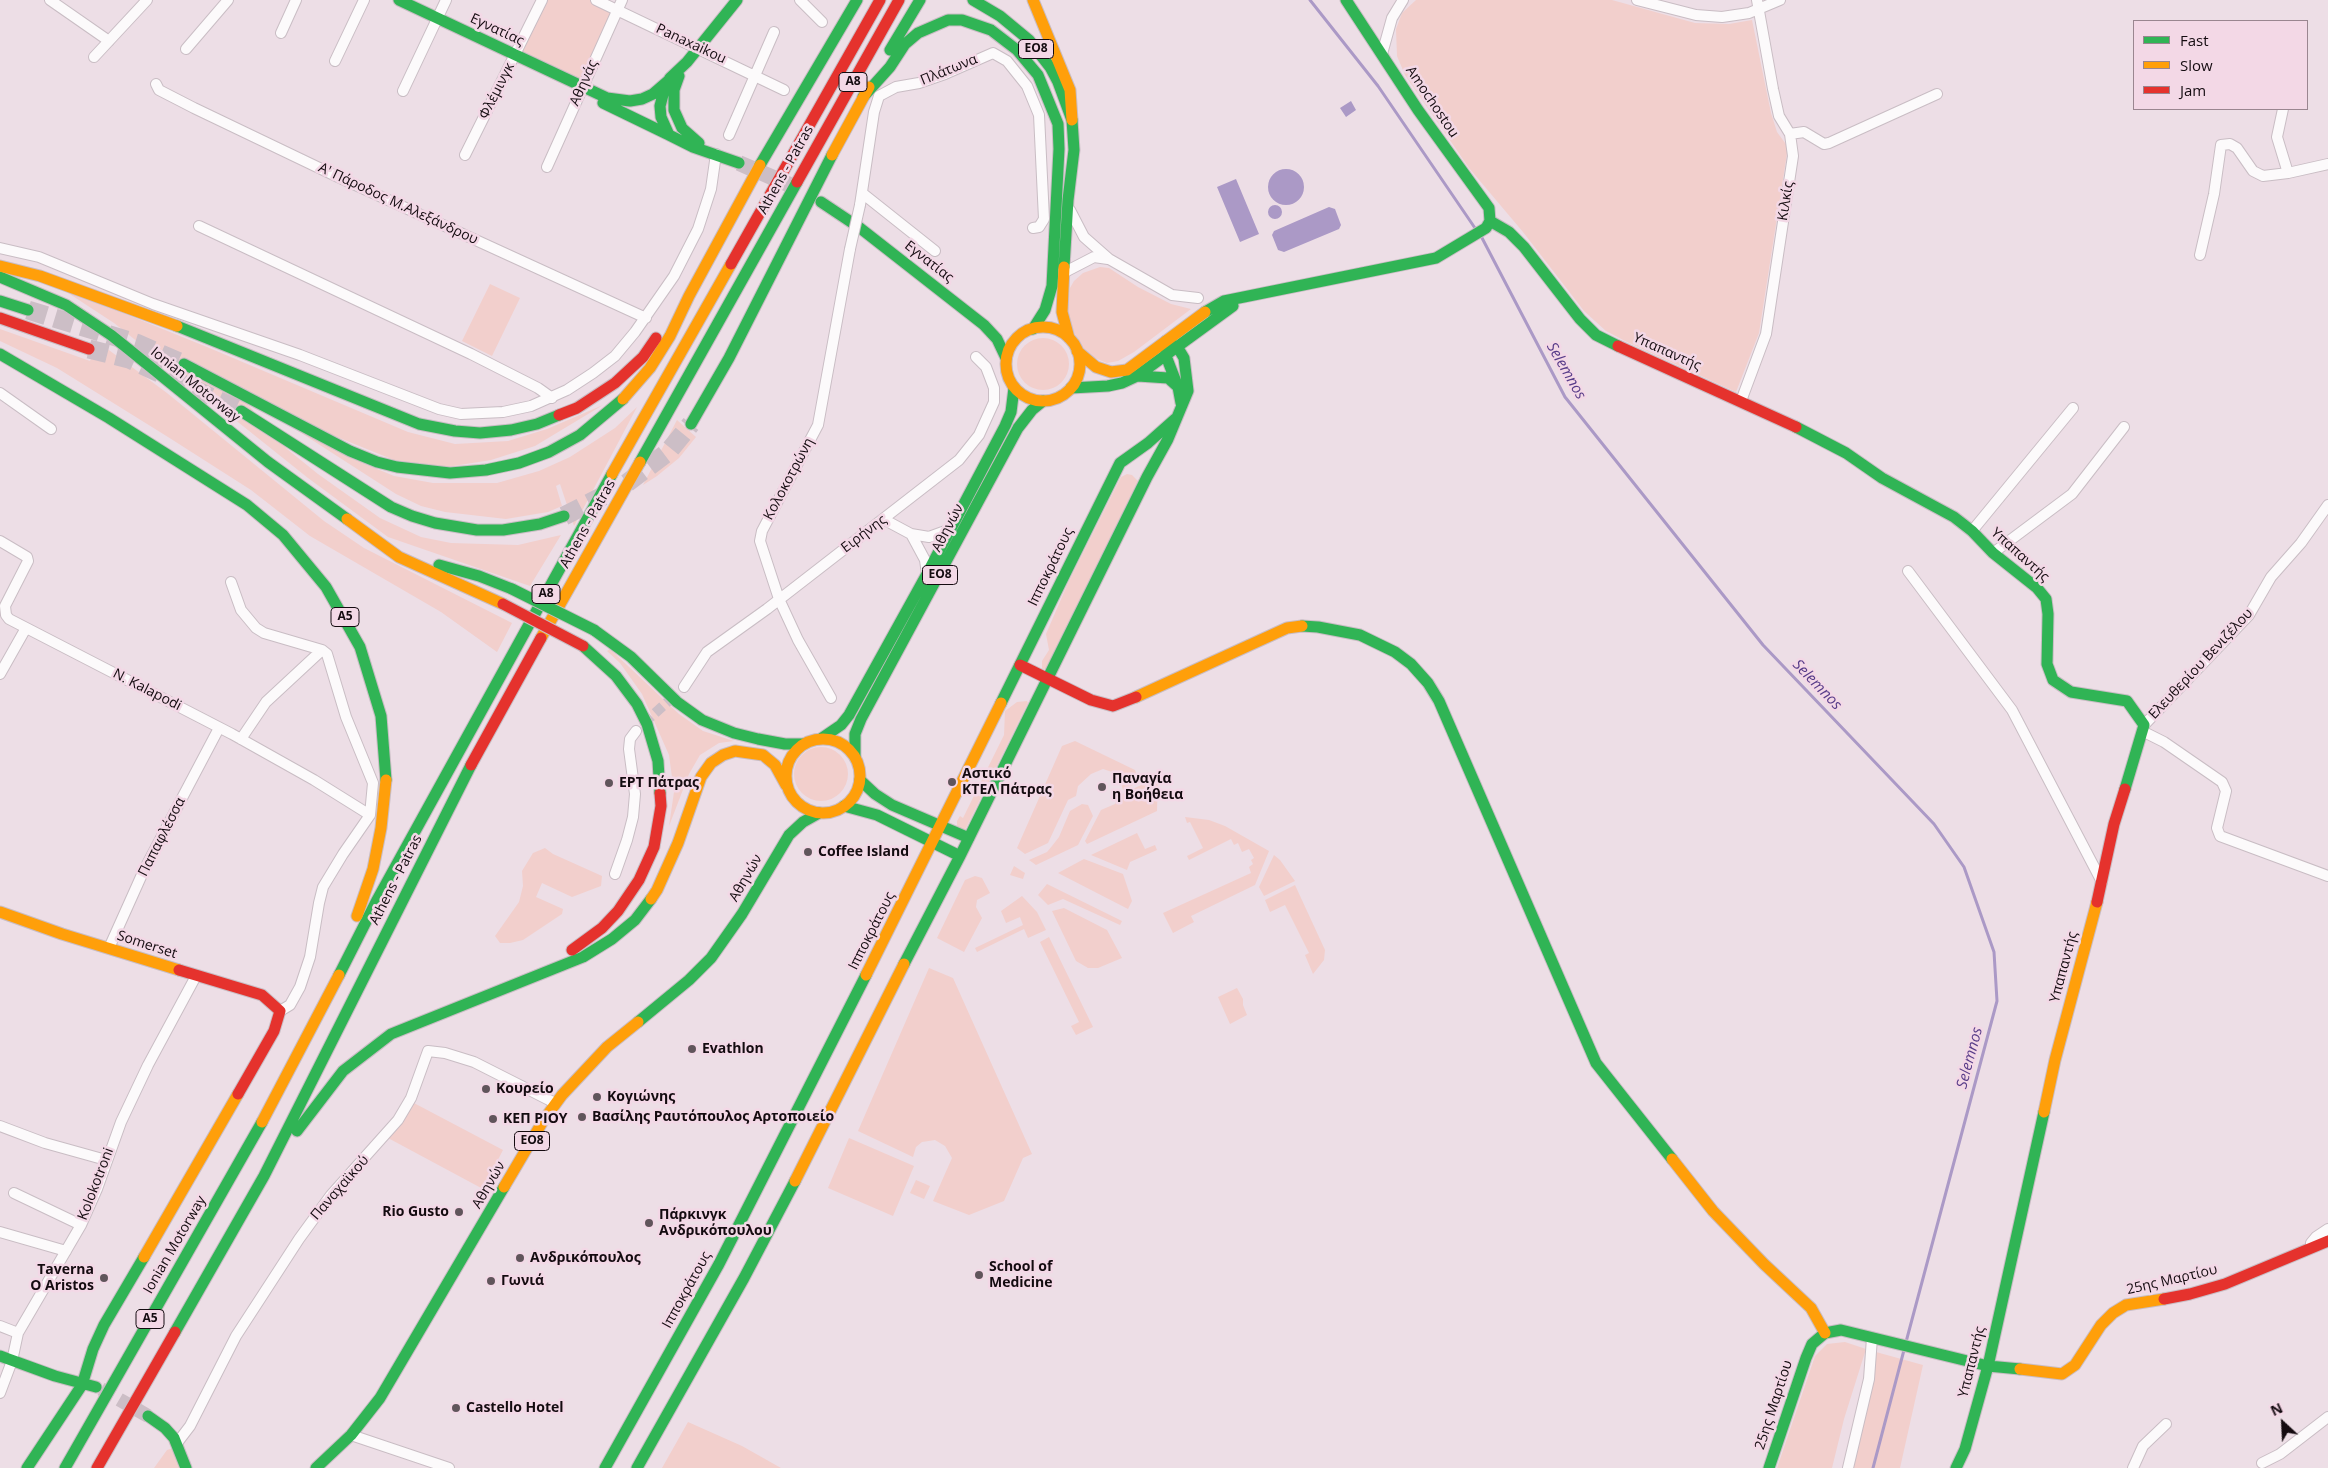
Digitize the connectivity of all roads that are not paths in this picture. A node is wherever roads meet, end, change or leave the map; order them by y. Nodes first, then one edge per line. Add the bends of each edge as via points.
1 (50, 0) edge
2 (147, 0) edge
3 (228, 0) edge
4 (296, 0) edge
5 (364, 0) edge
6 (400, 0) edge
7 (446, 0) edge
8 (542, 0) edge
9 (596, 0) edge
10 (736, 0) edge
11 (800, 0) edge
12 (857, 0) edge
13 (880, 0) edge
14 (899, 0) edge
15 (920, 0) edge
16 (973, 0) edge
17 (1033, 0) edge
18 (1346, 0) edge
19 (1403, 0) edge
20 (1637, 0) edge
21 (1780, 0) edge
22 (620, 5) edge
23 (1758, 5) edge
24 (438, 18) junction
25 (822, 22) dead end
26 (774, 32) dead end
27 (281, 33) dead end
28 (109, 41) junction
29 (699, 47) junction
30 (186, 49) dead end
31 (1382, 54) junction
32 (516, 55) junction
33 (94, 57) dead end
34 (335, 60) dead end
35 (687, 62) junction
36 (755, 75) junction
37 (670, 78) junction
38 (156, 84) dead end
39 (582, 88) junction
40 (784, 90) dead end
41 (403, 91) dead end
42 (1937, 94) dead end
43 (863, 97) junction
44 (2283, 110) edge
45 (1072, 120) junction
46 (1790, 134) junction
47 (669, 135) junction
48 (729, 135) dead end
49 (465, 154) dead end
50 (716, 154) junction
51 (739, 163) tunnel mouth
52 (2328, 164) edge
53 (547, 167) dead end
54 (2288, 173) junction
55 (862, 193) junction
56 (1068, 200) junction
57 (821, 202) dead end
58 (860, 205) joint
59 (1488, 225) junction
60 (199, 226) dead end
61 (1033, 228) dead end
62 (0, 248) edge
63 (935, 251) dead end
64 (2200, 255) dead end
65 (1109, 259) junction
66 (0, 266) edge
67 (1065, 272) junction
68 (0, 277) edge
69 (1254, 295) junction
70 (689, 296) junction
71 (1198, 298) dead end
72 (0, 301) edge
73 (28, 310) tunnel mouth
74 (0, 318) edge
75 (646, 318) junction
76 (1033, 328) junction
77 (1069, 338) junction
78 (1166, 341) junction
79 (1178, 348) junction
80 (89, 349) tunnel mouth
81 (1077, 351) junction
82 (0, 354) edge
83 (1166, 356) junction
84 (976, 357) dead end
85 (1006, 358) junction
86 (184, 364) tunnel mouth
87 (1137, 376) junction
88 (1178, 386) junction
89 (1014, 388) junction
90 (1071, 388) junction
91 (0, 394) edge
92 (552, 398) junction
93 (1043, 401) junction
94 (1741, 401) junction
95 (1181, 405) junction
96 (2073, 408) dead end
97 (241, 411) tunnel mouth
98 (1176, 419) junction
99 (691, 424) tunnel mouth
100 (2124, 427) dead end
101 (51, 428) dead end
102 (2328, 505) edge
103 (564, 516) tunnel mouth
104 (883, 519) junction
105 (951, 529) junction
106 (1972, 531) junction
107 (362, 532) junction
108 (911, 534) junction
109 (0, 541) edge
110 (1993, 553) junction
111 (1908, 570) dead end
112 (927, 574) junction
113 (231, 582) dead end
114 (779, 599) junction
115 (26, 628) junction
116 (322, 650) junction
117 (1020, 665) junction
118 (0, 674) edge
119 (1047, 678) junction
120 (684, 688) tunnel mouth
121 (831, 698) dead end
122 (219, 728) junction
123 (2143, 728) junction
124 (636, 730) tunnel mouth
125 (822, 738) junction
126 (241, 739) junction
127 (803, 744) junction
128 (855, 756) junction
129 (860, 780) junction
130 (786, 785) junction
131 (794, 800) junction
132 (844, 806) junction
133 (819, 813) junction
134 (370, 815) junction
135 (942, 826) junction
136 (969, 838) junction
137 (784, 843) junction
138 (933, 843) junction
139 (960, 856) junction
140 (615, 874) dead end
141 (2328, 876) edge
142 (2102, 882) junction
143 (0, 912) edge
144 (109, 948) junction
145 (196, 976) junction
146 (519, 980) junction
147 (280, 1011) junction
148 (308, 1035) junction
149 (555, 1103) junction
150 (0, 1126) edge
151 (106, 1160) junction
152 (264, 1176) junction
153 (14, 1193) dead end
154 (81, 1225) junction
155 (2328, 1229) edge
156 (0, 1232) edge
157 (2328, 1241) edge
158 (2312, 1247) junction
159 (66, 1250) junction
160 (0, 1326) edge
161 (18, 1333) junction
162 (1825, 1333) junction
163 (1872, 1338) junction
164 (0, 1356) edge
165 (12, 1361) junction
166 (1988, 1366) junction
167 (82, 1384) junction
168 (96, 1387) tunnel mouth
169 (0, 1393) edge
170 (148, 1416) tunnel mouth
171 (2328, 1417) edge
172 (2166, 1424) dead end
173 (351, 1435) junction
174 (177, 1443) junction
175 (2262, 1463) dead end
176 (28, 1468) edge
177 (65, 1468) edge
178 (97, 1468) edge
179 (186, 1468) edge
180 (316, 1468) edge
181 (449, 1468) edge
182 (605, 1468) edge
183 (637, 1468) edge
184 (1769, 1468) edge
185 (1848, 1468) edge
186 (1956, 1468) edge
187 (2133, 1468) edge

1 - 28 street
2 - 28 street
3 - 30 street
4 - 27 street
5 - 34 street
6 - 24 main road, Εγνατίας
7 - 24 street
8 - 32 street, Φλέμινγκ
9 - 22 street, Panaxaikou
10 - 29 main road
11 - 25 street
12 - 70 main road via 768,150
13 - 148 main road, Athens - Patras / Α8 via 584,525 376,902
14 - 152 main road, Athens - Patras / Α8 via 475,757
15 - 43 main road
16 - 45 main road, ΕΟ8 via 1000,16 1029,40 1054,75
17 - 45 main road via 1070,90
18 - 31 main road, Amochostou
19 - 31 street via 1392,18
20 - 23 street via 1709,16 1734,16
21 - 23 street
22 - 29 street, Panaxaikou
22 - 39 street, Αθηνάς
23 - 46 street, Κιλκίς via 1773,89 1780,116
24 - 32 main road, Εγνατίας
24 - 41 street
26 - 36 street
28 - 33 street
29 - 35 main road
29 - 36 street, Panaxaikou
31 - 59 main road, Amochostou via 1489,208
32 - 39 main road, Εγνατίας
32 - 49 street, Φλέμινγκ
35 - 37 main road
35 - 50 main road via 676,81 674,110 688,135
36 - 40 street, Panaxaikou
36 - 48 street
37 - 39 main road, Εγνατίας via 653,94 630,101 618,101
37 - 47 main road via 660,106
38 - 75 street, Α' Πάροδος Μ.Αλεξάνδρου via 159,90 194,108 330,173
39 - 47 main road, Εγνατίας via 604,104
39 - 53 street, Αθηνάς
42 - 46 street via 1829,143 1824,144 1804,132
43 - 76 main road via 890,67 905,44 918,33 948,20 962,20 991,30 1017,50 1038,75 1058,124 1059,149 1052,286 1045,310
43 - 99 main road via 729,358
44 - 54 street via 2277,137
45 - 56 main road, ΕΟ8 via 1074,150
46 - 94 street, Κιλκίς via 1794,156 1766,334
47 - 50 main road, Εγνατίας
50 - 51 main road, Εγνατίας
50 - 75 street via 711,189 698,229 674,276
52 - 54 street
54 - 64 street via 2263,176 2253,172 2237,148 2230,144 2221,145
55 - 58 street, Πλάτωνα
55 - 61 street, Πλάτωνα via 879,96 896,87 919,83 993,54 1007,61 1027,86 1039,116 1044,219 1039,227
55 - 63 street
56 - 65 street via 1079,230
56 - 67 main road, ΕΟ8
57 - 85 main road, Εγνατίας / ΕΟ8 via 860,228 984,325 998,339
58 - 114 street, Κολοκοτρώνη, bridge via 818,425 762,531 760,541
59 - 69 main road via 1436,258
59 - 94 main road, Υπαπαντής via 1509,232 1524,247 1596,335
60 - 92 street via 471,354
62 - 92 street via 39,257 153,304 300,355 439,409 461,414 503,412
65 - 67 street via 1094,257
65 - 71 street via 1172,295
66 - 70 main road via 40,276 200,334 419,424 480,433 537,424 597,396 643,356
67 - 77 main road, ΕΟ8 via 1062,312
68 - 107 main road, Ionian Motorway / Α5 via 66,305 111,335 268,462
69 - 78 main road via 1207,310
69 - 79 main road via 1226,310
70 - 86 main road via 650,368 604,417 549,452 486,470 424,472 377,462
72 - 73 main road
74 - 80 main road
75 - 92 street via 615,356
76 - 77 main road via 1056,330
76 - 85 main road via 1020,335
77 - 81 main road, ΕΟ8
78 - 79 main road
78 - 81 main road via 1127,370 1111,372 1096,367
78 - 83 main road
79 - 83 main road
79 - 95 main road, Ιπποκράτους via 1184,358 1188,391
81 - 90 main road via 1079,370
82 - 148 main road, Α5 via 202,475 254,511 283,535 326,587 360,647 380,716 385,751 386,790 381,828 362,905 328,977
83 - 87 main road
83 - 88 main road, Ιπποκράτους
84 - 104 street, Ειρήνης via 986,367 995,395 979,434 953,465
85 - 89 main road, Αθηνών / ΕΟ8 via 1007,374
87 - 88 main road via 1168,378
87 - 90 main road via 1108,386
88 - 95 main road, Ιπποκράτους
89 - 93 main road via 1032,400
89 - 105 main road, Αθηνών / ΕΟ8 via 1011,412 1005,426
90 - 93 main road, Αθηνών / ΕΟ8 via 1063,395
91 - 101 street
93 - 128 main road, Αθηνών / ΕΟ8 via 1018,428 861,719 855,734
94 - 106 main road, Υπαπαντής via 1828,443 1882,478 1935,505
95 - 98 main road, Ιπποκράτους
96 - 106 street
97 - 103 main road via 350,482 412,516 477,530 503,530
98 - 117 main road, Ιπποκράτους via 1120,463
98 - 119 main road, Ιπποκράτους
100 - 110 street via 2072,494
102 - 123 street, Ελευθερίου Βενιζέλου via 2271,577 2250,615
104 - 108 street
104 - 114 street, Ειρήνης
105 - 108 street via 929,536
105 - 112 main road, Αθηνών / ΕΟ8
106 - 110 main road, Υπαπαντής
107 - 127 main road, bridge via 440,565 512,589 594,630 631,657 677,702 702,720 758,739
107 - 146 main road, Α5, bridge via 399,557 503,604 583,646 616,676 648,724 661,784 658,830 648,863 618,911 602,928
108 - 112 street via 925,560
109 - 115 street, N. Kalapodi via 27,557 5,609 9,620
110 - 123 main road, Υπαπαντής via 2046,599 2047,664 2053,680 2071,692 2127,702 2136,711
111 - 142 street via 2012,710
112 - 125 main road, Αθηνών / ΕΟ8 via 848,715 841,725
113 - 116 street via 240,610 256,628
114 - 120 street, Ειρήνης via 707,652
114 - 121 street, Κολοκοτρώνη
115 - 118 street
115 - 122 street, N. Kalapodi
116 - 126 street via 266,702
116 - 134 street via 329,658 344,710 372,777
117 - 119 main road
117 - 135 main road, Ιπποκράτους
119 - 136 main road, Ιπποκράτους
119 - 162 main road via 1091,700 1113,706 1287,628 1298,626 1360,635 1395,652 1411,664 1439,700 1596,1062 1713,1211 1811,1308
122 - 126 street, N. Kalapodi
122 - 144 street, Παπαφλέσσα via 144,870
123 - 141 street via 2222,782 2226,792 2217,828 2220,836
123 - 142 main road, Υπαπαντής via 2114,824
124 - 140 street via 629,749 635,794 633,817
125 - 127 main road, Αθηνών / ΕΟ8
125 - 128 main road via 841,743
126 - 134 street, N. Kalapodi
127 - 130 main road via 790,758
128 - 129 main road, Αθηνών / ΕΟ8
129 - 132 main road via 855,794
129 - 135 main road via 892,805
130 - 131 main road
130 - 146 main road via 776,765 763,755 735,751 711,763 702,776 669,866 657,890 635,920 583,957
131 - 133 main road via 805,809
131 - 137 main road, Αθηνών / ΕΟ8
132 - 133 main road, Αθηνών / ΕΟ8
132 - 138 main road via 877,815
133 - 137 main road, Αθηνών / ΕΟ8 via 795,828
134 - 147 street via 324,887 318,903 306,971 295,998
135 - 136 main road
135 - 138 main road, Ιπποκράτους
136 - 139 main road, Ιπποκράτους
137 - 149 main road, Αθηνών / ΕΟ8 via 742,914 711,958 607,1047
138 - 139 main road
138 - 182 main road, Ιπποκράτους via 746,1213
139 - 183 main road, Ιπποκράτους via 771,1228
142 - 166 main road, Υπαπαντής via 2055,1060
143 - 144 main road, Somerset
144 - 145 main road, Somerset
145 - 147 main road, Somerset via 262,995
145 - 151 street, Kolokotroni via 148,1065
146 - 152 main road, Α5 via 400,1030 372,1048 343,1072
147 - 167 main road via 274,1031 104,1326
148 - 177 main road, Ionian Motorway / Α5 via 236,1170
149 - 173 main road, Αθηνών / ΕΟ8 via 380,1398
149 - 174 street, Παναχαϊκού via 474,1062 428,1051 398,1120 331,1195 298,1239 236,1336 190,1426
150 - 151 street via 44,1144
151 - 154 street, Kolokotroni
152 - 178 main road, Α5
153 - 154 street
154 - 159 street, Kolokotroni
155 - 158 street via 2316,1237
156 - 159 street
157 - 158 main road, 25ης Μαρτίου
158 - 166 main road, 25ης Μαρτίου via 2225,1284 2126,1306 2101,1325 2075,1365 2062,1374
159 - 161 street, Kolokotroni
160 - 161 street
161 - 165 street, Kolokotroni
162 - 163 main road via 1841,1330
162 - 184 main road, 25ης Μαρτίου via 1812,1344 1806,1358
163 - 166 main road, 25ης Μαρτίου
163 - 185 street via 1869,1379
164 - 165 main road
165 - 167 main road
165 - 169 street, Kolokotroni
166 - 186 main road, Υπαπαντής via 1965,1449
167 - 168 main road
167 - 176 main road
170 - 174 main road via 165,1428
171 - 175 street via 2280,1454
172 - 187 street via 2143,1446
173 - 180 main road, Αθηνών / ΕΟ8
173 - 181 street
174 - 179 main road

